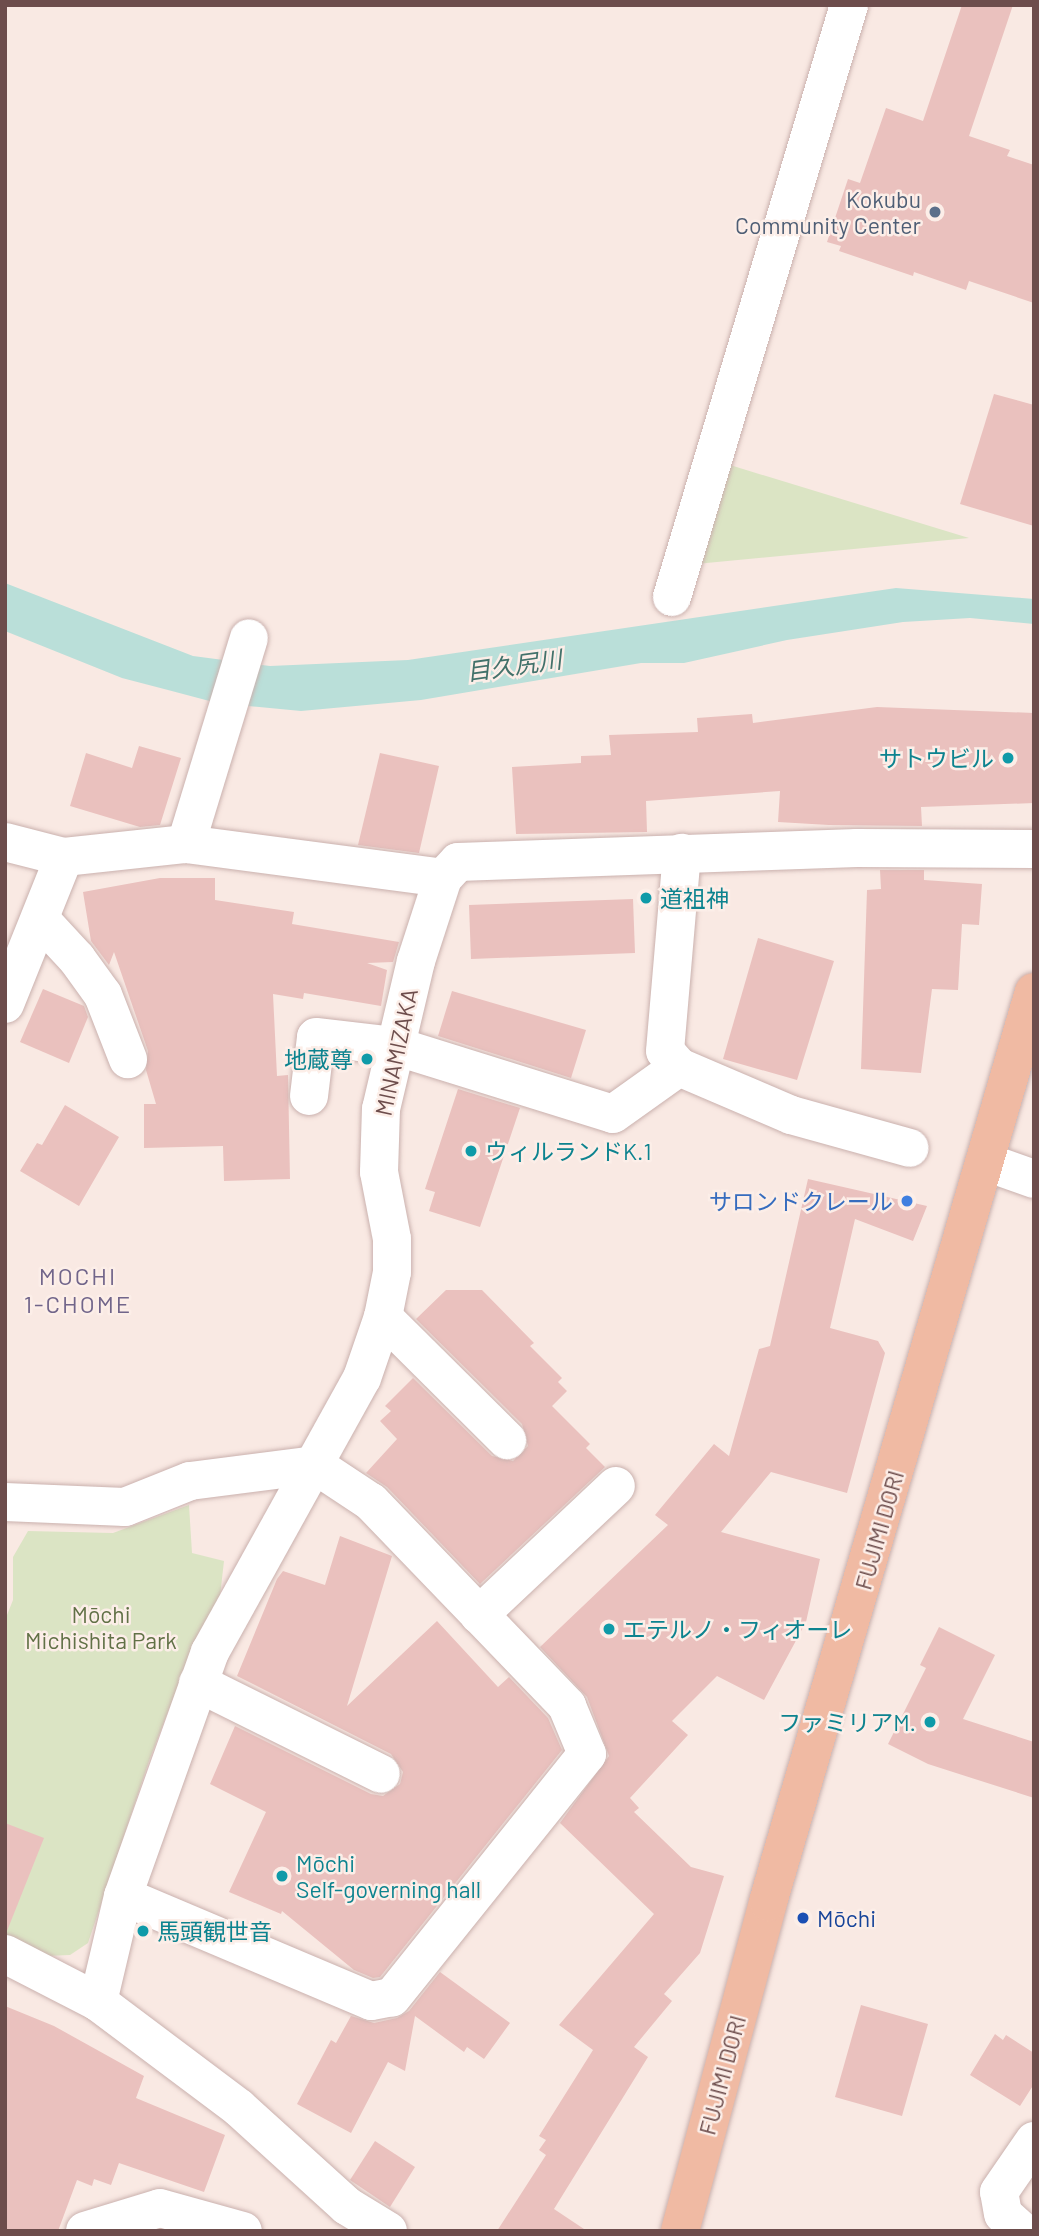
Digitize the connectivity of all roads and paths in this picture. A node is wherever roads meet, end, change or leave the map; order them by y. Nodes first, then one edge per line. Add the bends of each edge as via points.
1 (849, 5) edge
2 (672, 597) dead end
3 (249, 638) dead end
4 (5, 842) edge
5 (186, 844) junction
6 (1034, 849) edge
7 (682, 853) junction
8 (64, 857) junction
9 (443, 878) junction
10 (40, 919) junction
11 (1034, 992) edge
12 (5, 1004) edge
13 (395, 1046) junction
14 (128, 1059) dead end
15 (679, 1067) junction
16 (309, 1096) dead end
17 (910, 1148) dead end
18 (986, 1162) junction
19 (1034, 1179) edge
20 (383, 1317) junction
21 (507, 1440) dead end
22 (315, 1465) junction
23 (616, 1486) dead end
24 (5, 1502) edge
25 (479, 1615) junction
26 (198, 1683) junction
27 (381, 1774) dead end
28 (123, 1896) junction
29 (5, 1954) edge
30 (98, 2002) junction
31 (1034, 2141) edge
32 (85, 2231) edge
33 (243, 2231) edge
34 (388, 2231) edge
35 (680, 2231) edge
36 (1021, 2231) edge

1 - 2 street
3 - 5 street
4 - 8 street
5 - 8 street
5 - 9 street
6 - 7 street
7 - 9 street via 458,862
7 - 15 street via 665,1051
8 - 10 street
9 - 13 street, MINAMIZAKA
10 - 12 street
10 - 14 street via 103,995
11 - 18 main road, FUJIMI DORI
13 - 15 street via 613,1114
13 - 16 street via 316,1037
13 - 20 street, MINAMIZAKA via 381,1108 379,1172 392,1239
15 - 17 street via 791,1115
18 - 19 street
18 - 35 main road, FUJIMI DORI via 768,1902
20 - 21 street
20 - 22 street, MINAMIZAKA via 362,1378
22 - 24 street via 190,1481 125,1507
22 - 25 street via 371,1502
22 - 26 street, MINAMIZAKA via 210,1652
23 - 25 street
25 - 28 street via 567,1706 587,1754 391,1997 371,2001
26 - 27 street
26 - 28 street, MINAMIZAKA
28 - 30 street, MINAMIZAKA
29 - 30 street
30 - 34 street via 239,2108 347,2206
31 - 36 street via 999,2193 1003,2214
32 - 33 street via 160,2208

